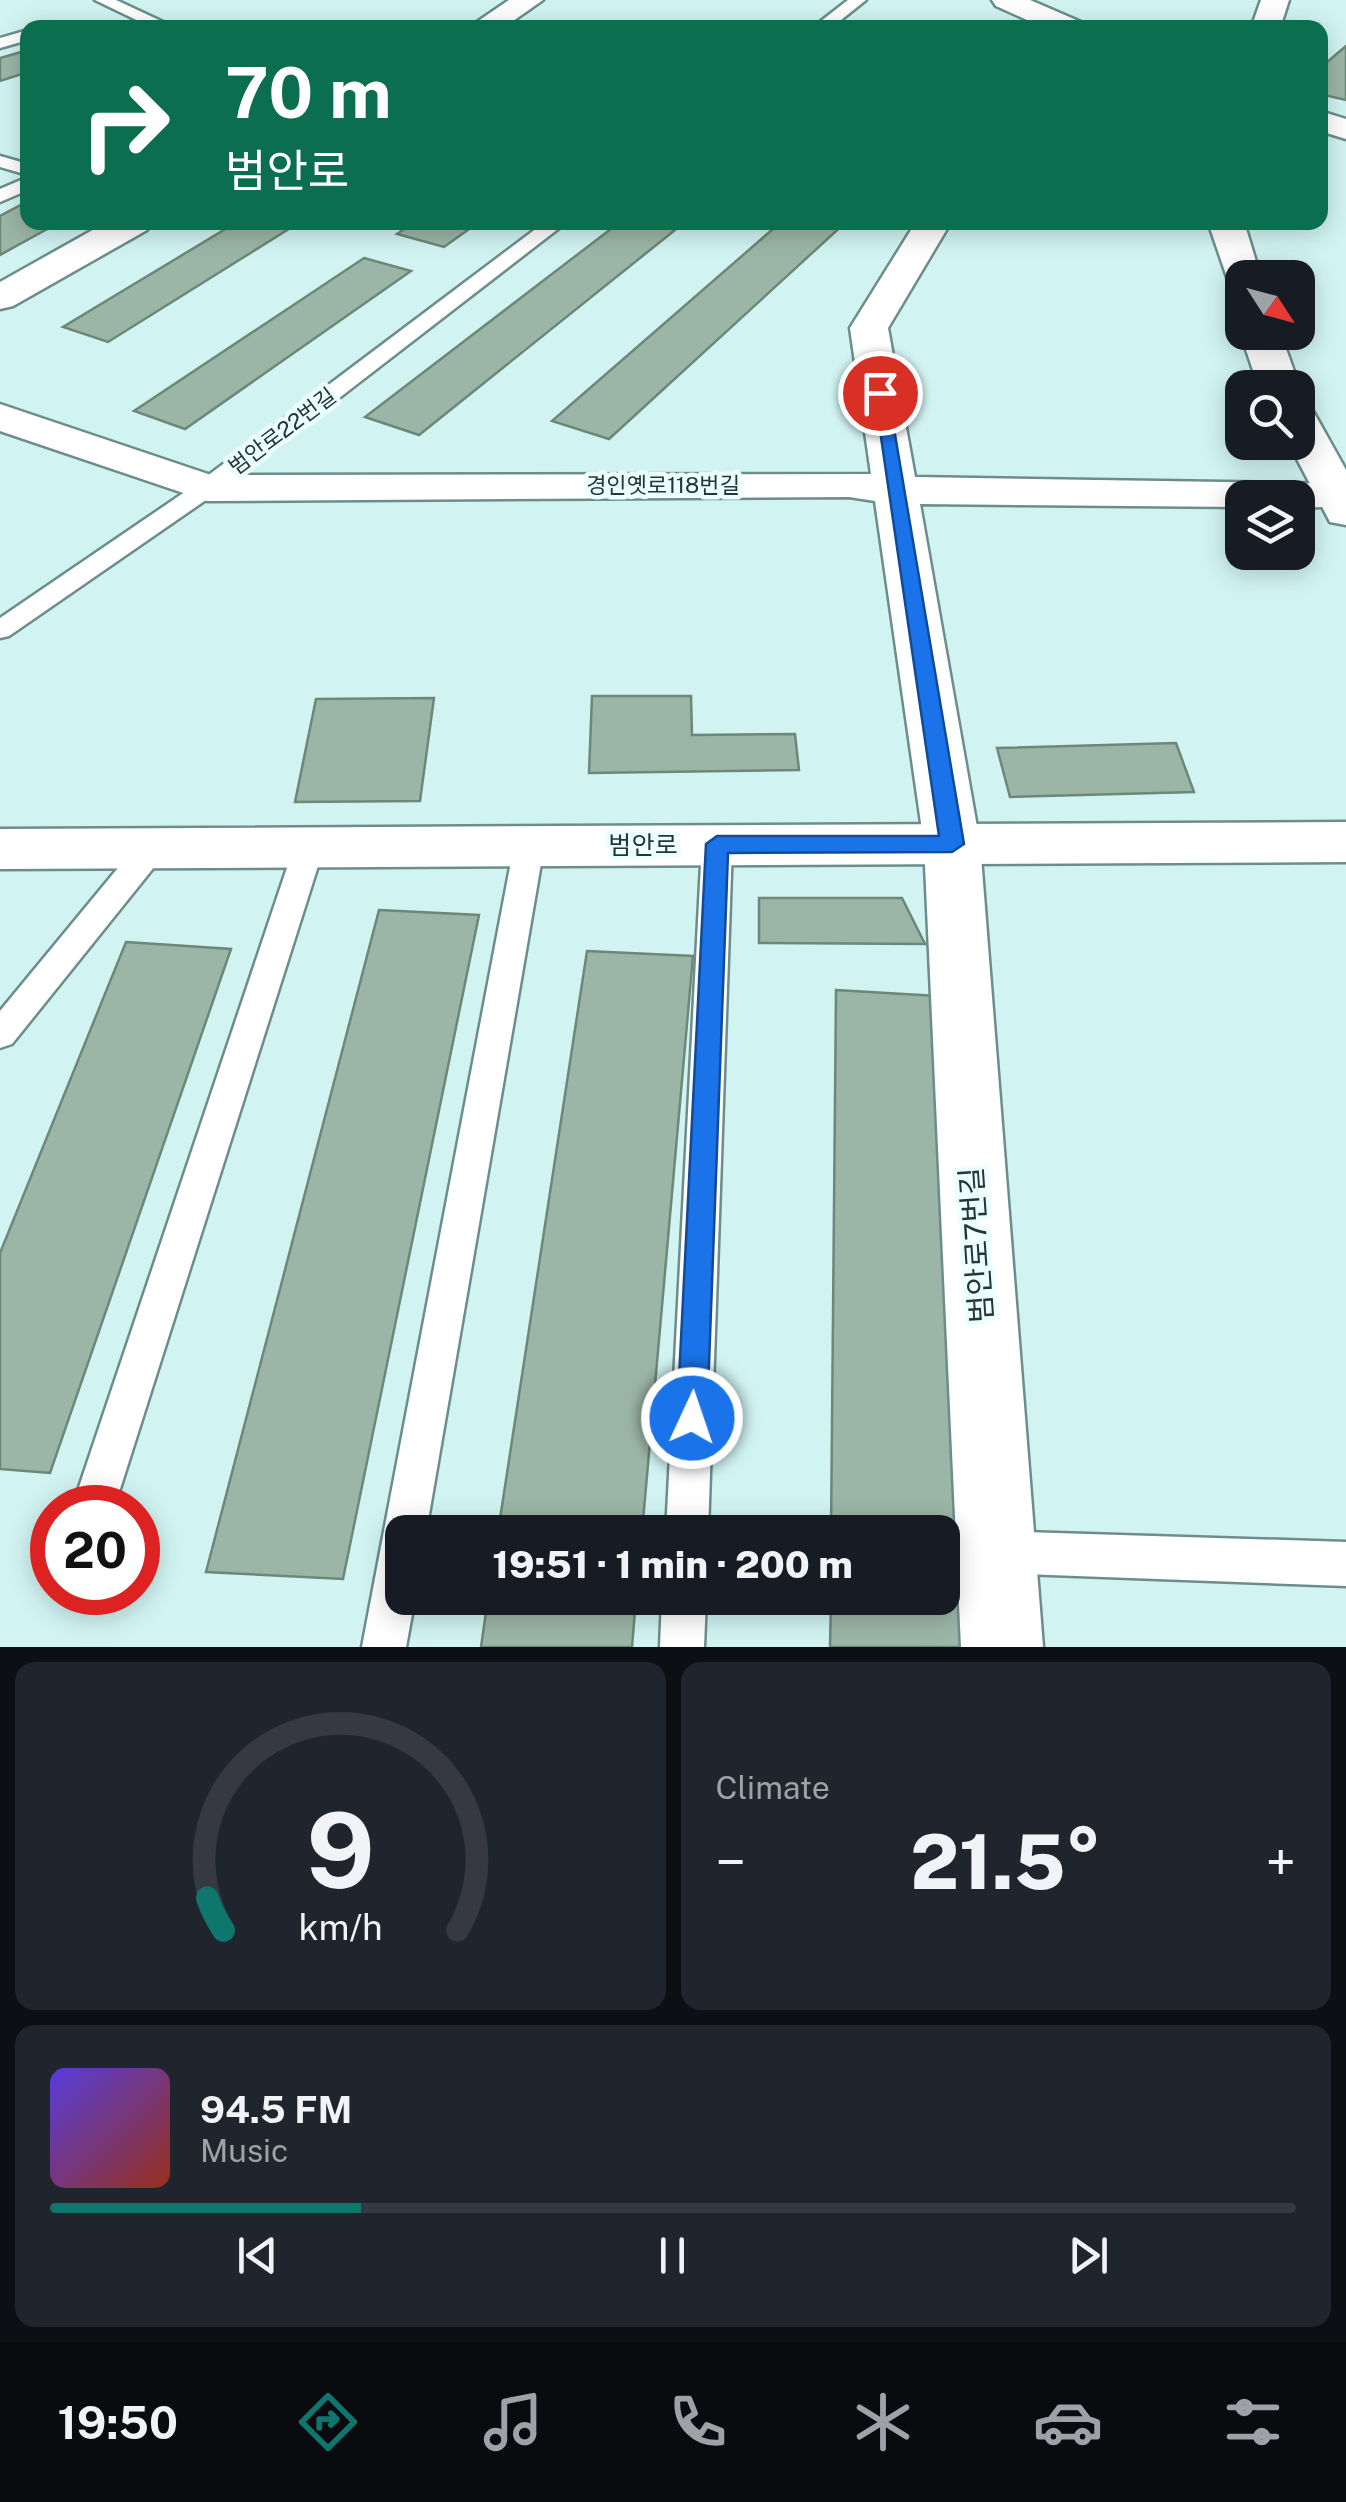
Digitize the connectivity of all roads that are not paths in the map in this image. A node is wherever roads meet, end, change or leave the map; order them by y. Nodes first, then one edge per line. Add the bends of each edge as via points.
1 (103, 0) edge
2 (529, 0) edge
3 (858, 0) edge
4 (1006, 0) edge
5 (149, 20) edge
6 (495, 20) edge
7 (831, 20) edge
8 (1052, 20) edge
9 (120, 230) edge
10 (547, 230) edge
11 (929, 230) edge
12 (1228, 230) edge
13 (1238, 260) edge
14 (0, 298) edge
15 (0, 417) edge
16 (1315, 451) edge
17 (207, 488) junction
18 (895, 490) junction
19 (1343, 502) edge
20 (0, 630) edge
21 (1346, 842) edge
22 (717, 844) junction
23 (952, 844) junction
24 (530, 846) junction
25 (309, 847) junction
26 (0, 848) edge
27 (152, 848) junction
28 (0, 1034) edge
29 (101, 1485) edge
30 (408, 1515) edge
31 (688, 1515) edge
32 (996, 1552) junction
33 (1346, 1564) edge
34 (390, 1615) edge
35 (683, 1615) edge
36 (384, 1647) edge
37 (682, 1647) edge
38 (1002, 1647) edge

1 - 5 lane
2 - 6 street
3 - 7 lane
4 - 8 street
9 - 14 street
10 - 17 lane, 범안로22번길
11 - 18 street, 범안로7번길 via 869,328
12 - 13 street
15 - 17 street, 경인옛로118번길
16 - 19 street
17 - 18 street, 경인옛로118번길 via 849,484
17 - 20 lane, 범안로22번길
18 - 19 street, 경인옛로118번길
18 - 23 street, 범안로7번길
21 - 23 street, 범안로
22 - 23 street, 범안로
22 - 24 street, 범안로
22 - 31 lane
23 - 32 street, 범안로7번길
24 - 25 street, 범안로
24 - 30 lane
25 - 27 street, 범안로
25 - 29 lane
26 - 27 street, 범안로
27 - 28 lane
32 - 33 lane
32 - 38 street, 범안로7번길
34 - 36 lane
35 - 37 lane

